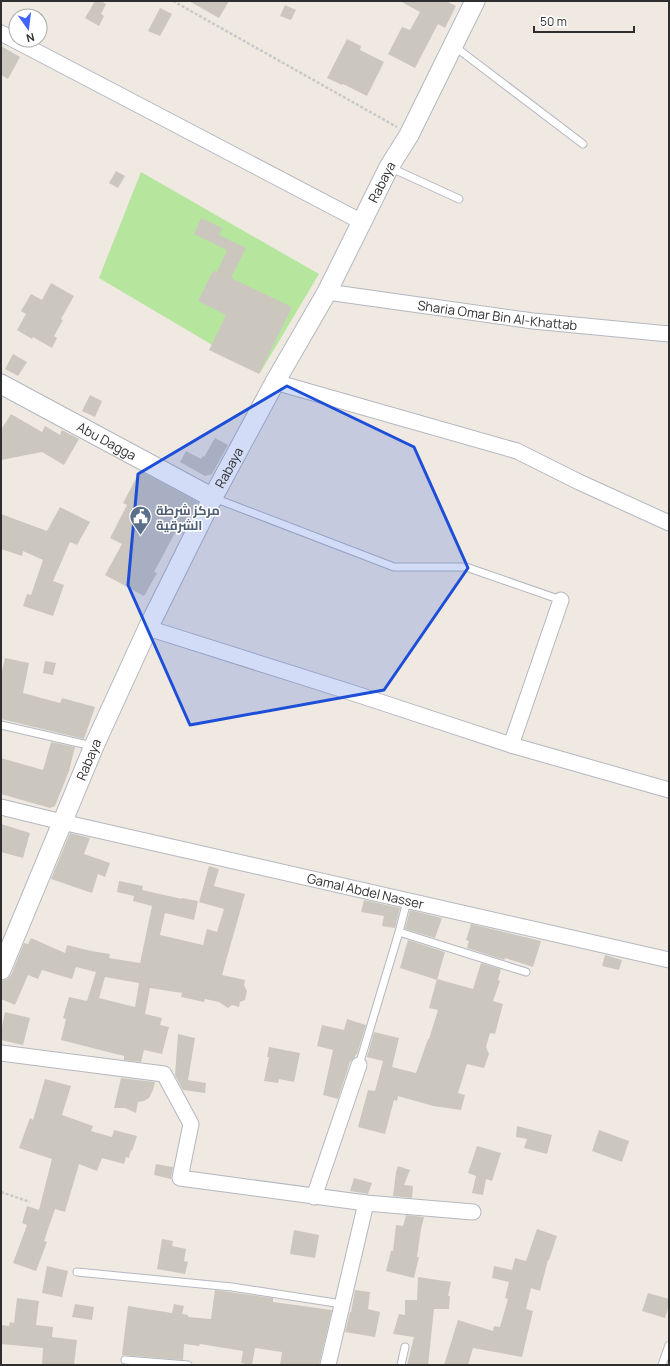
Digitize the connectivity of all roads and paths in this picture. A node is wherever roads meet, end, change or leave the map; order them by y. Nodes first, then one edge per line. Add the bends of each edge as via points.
1 (173, 1) edge
2 (476, 1) edge
3 (1, 33) edge
4 (454, 46) junction
5 (409, 135) junction
6 (583, 144) dead end
7 (389, 167) junction
8 (459, 199) dead end
9 (362, 222) junction
10 (327, 292) junction
11 (669, 334) edge
12 (275, 382) junction
13 (1, 384) edge
14 (213, 497) junction
15 (669, 523) edge
16 (562, 600) joint
17 (148, 628) junction
18 (1, 725) edge
19 (511, 745) junction
20 (94, 746) junction
21 (669, 790) edge
22 (1, 807) edge
23 (62, 822) junction
24 (407, 901) junction
25 (399, 932) junction
26 (669, 960) edge
27 (1, 970) edge
28 (526, 972) dead end
29 (1, 1053) edge
30 (359, 1065) joint
31 (1, 1192) edge
32 (314, 1197) junction
33 (30, 1202) dead end
34 (366, 1203) junction
35 (473, 1212) dead end
36 (77, 1272) dead end
37 (342, 1304) junction
38 (669, 1345) edge
39 (405, 1348) dead end
40 (125, 1360) dead end
41 (188, 1365) edge
42 (328, 1365) edge
43 (401, 1365) edge
44 (662, 1365) edge

1 - 5 path
2 - 4 street, Rabaya
3 - 9 street
4 - 5 street, Rabaya
4 - 6 lane
5 - 7 street, Rabaya
7 - 8 lane
7 - 9 street, Rabaya
9 - 10 street, Rabaya
10 - 11 street, Sharia Omar Bin Al-Khattab via 533,320
10 - 12 street, Rabaya
12 - 14 street, Rabaya
12 - 15 street via 517,451
13 - 14 street, Abu Dagga
14 - 16 lane via 394,567 466,566
14 - 17 street, Rabaya
16 - 19 street
17 - 19 street
17 - 20 street, Rabaya
18 - 20 lane
19 - 21 street
20 - 23 street, Rabaya
22 - 23 street, Gamal Abdel Nasser
23 - 24 street, Gamal Abdel Nasser
23 - 27 street, Rabaya
24 - 25 lane
24 - 26 street, Gamal Abdel Nasser
25 - 28 lane
25 - 30 lane
29 - 32 street via 164,1074 191,1124 180,1178
30 - 32 street
31 - 33 path
32 - 34 street
34 - 35 street
34 - 37 street
36 - 37 lane via 232,1287
37 - 42 street
38 - 44 lane
39 - 43 lane
40 - 41 lane

